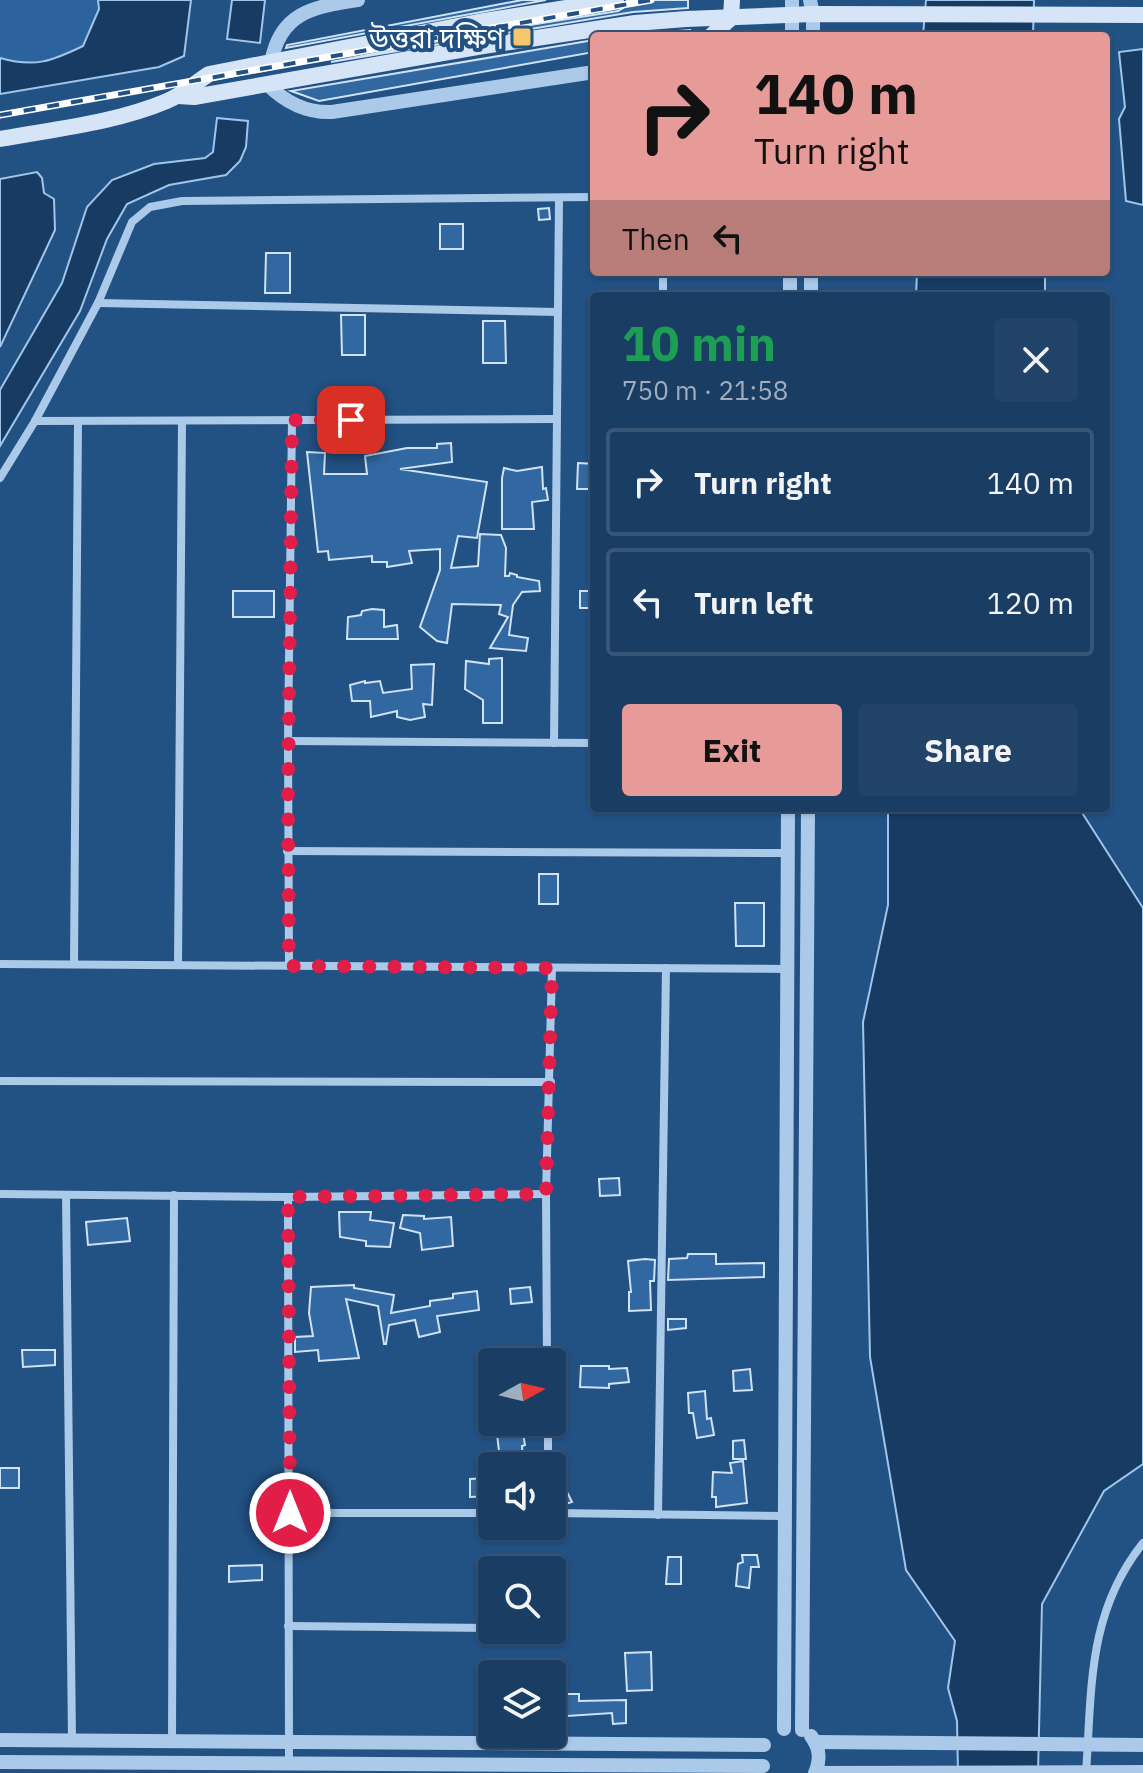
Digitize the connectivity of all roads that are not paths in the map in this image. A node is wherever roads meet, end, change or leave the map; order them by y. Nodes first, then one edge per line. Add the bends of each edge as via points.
1 (358, 0) edge
2 (616, 0) edge
3 (732, 0) edge
4 (811, 7) edge
5 (1079, 7) edge
6 (792, 8) edge
7 (1143, 15) edge
8 (731, 18) junction
9 (715, 32) edge
10 (792, 32) edge
11 (813, 32) edge
12 (271, 63) junction
13 (590, 73) edge
14 (267, 84) junction
15 (178, 96) junction
16 (0, 139) edge
17 (590, 197) edge
18 (559, 198) junction
19 (98, 303) junction
20 (558, 312) junction
21 (556, 419) junction
22 (292, 420) junction
23 (35, 421) junction
24 (78, 421) junction
25 (182, 421) junction
26 (0, 478) edge
27 (288, 741) junction
28 (554, 743) junction
29 (590, 743) edge
30 (788, 812) edge
31 (808, 812) edge
32 (287, 851) junction
33 (788, 853) junction
34 (0, 964) edge
35 (74, 964) junction
36 (178, 965) junction
37 (289, 966) junction
38 (552, 968) junction
39 (666, 968) junction
40 (787, 969) junction
41 (0, 1081) edge
42 (551, 1082) junction
43 (0, 1194) edge
44 (546, 1194) junction
45 (66, 1195) junction
46 (174, 1195) junction
47 (288, 1197) junction
48 (547, 1348) edge
49 (290, 1513) junction
50 (478, 1513) edge
51 (566, 1513) edge
52 (658, 1515) junction
53 (785, 1516) junction
54 (1143, 1543) edge
55 (288, 1626) junction
56 (478, 1628) edge
57 (784, 1729) junction
58 (802, 1730) junction
59 (0, 1740) edge
60 (72, 1741) junction
61 (172, 1742) junction
62 (287, 1742) junction
63 (815, 1742) junction
64 (764, 1745) junction
65 (1083, 1745) junction
66 (1143, 1745) edge
67 (0, 1762) edge
68 (289, 1762) junction
69 (548, 1769) edge
70 (661, 1769) edge
71 (765, 1769) edge
72 (909, 1772) edge
73 (1079, 1772) edge
74 (1143, 1772) edge
75 (816, 1773) edge
76 (1086, 1773) edge

1 - 12 street via 297,17 277,38
2 - 12 main road
3 - 8 main road
4 - 5 main road via 1060,14
4 - 6 main road
4 - 11 street
5 - 7 main road
6 - 8 main road
6 - 10 street
8 - 9 main road
8 - 14 main road via 635,23
12 - 15 main road via 209,74
13 - 14 street via 322,113 284,101
14 - 15 main road
15 - 16 main road via 115,117
17 - 18 street
18 - 19 street via 162,204 142,211 132,222
18 - 20 street
19 - 20 street
19 - 23 street
20 - 21 street
21 - 22 street
21 - 28 street
22 - 25 street
22 - 27 street
23 - 24 street
23 - 26 street
24 - 25 street
24 - 35 street
25 - 36 street
27 - 28 street
27 - 32 street
28 - 29 street
30 - 33 street
31 - 58 street
32 - 33 street
32 - 37 street
33 - 40 street
34 - 35 street
35 - 36 street
36 - 37 street
37 - 38 street
38 - 39 street
38 - 42 street
39 - 40 street
39 - 52 street
40 - 53 street
41 - 42 street
42 - 44 street
43 - 45 street
44 - 47 street
44 - 48 street
45 - 46 street
45 - 60 street
46 - 47 street
46 - 61 street
47 - 49 street
49 - 50 street
49 - 55 street
51 - 52 street
52 - 53 street
53 - 57 street
54 - 65 street via 1101,1623
55 - 56 street
55 - 62 street
57 - 58 street
57 - 64 street
58 - 63 street
59 - 60 street
60 - 61 street
61 - 62 street
62 - 64 street
62 - 68 street
63 - 65 street
63 - 75 street via 820,1757
64 - 71 street
65 - 66 street
65 - 76 street
67 - 68 street
68 - 69 street
69 - 70 street
70 - 71 street
72 - 73 street
72 - 75 street
73 - 76 street
74 - 76 street

